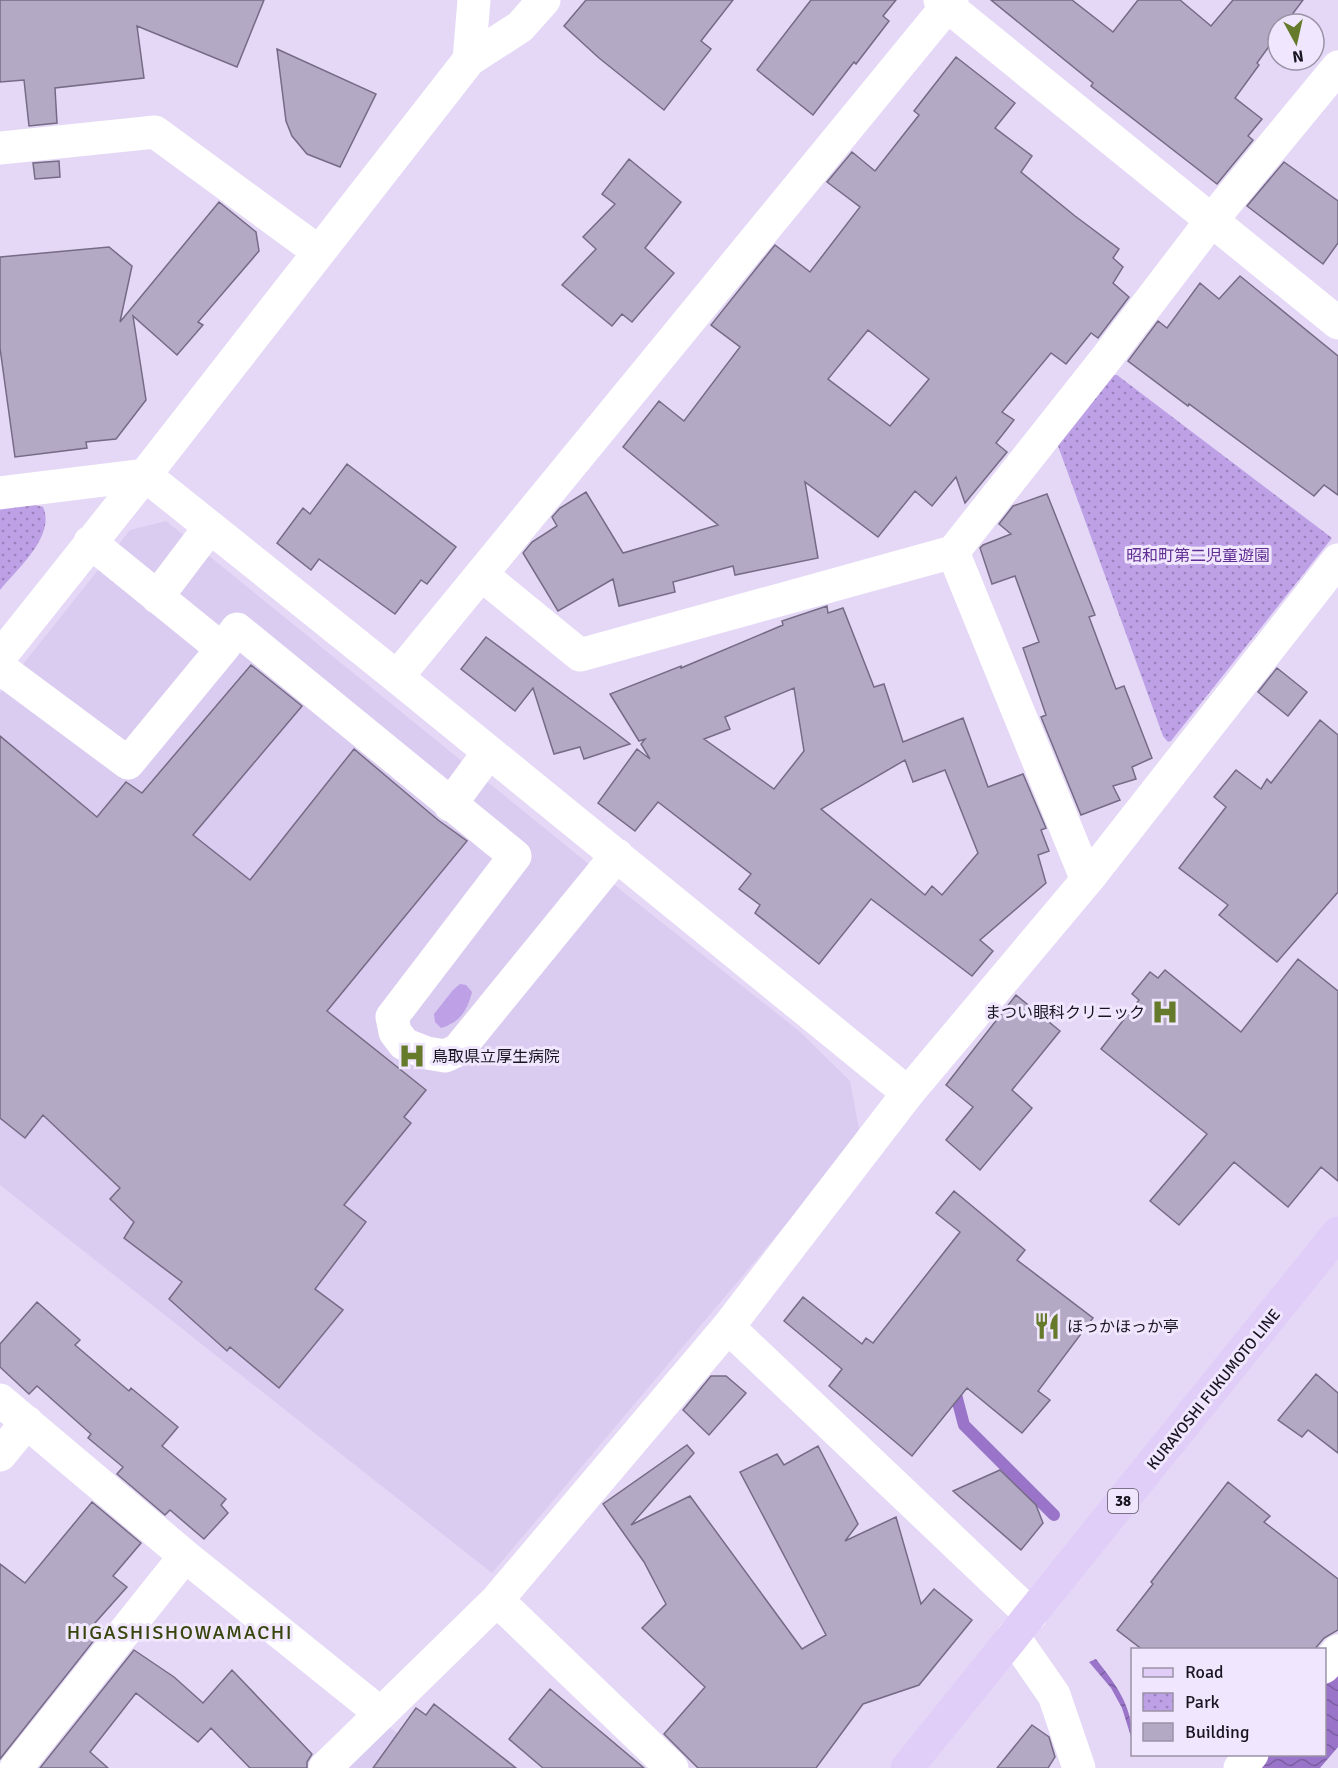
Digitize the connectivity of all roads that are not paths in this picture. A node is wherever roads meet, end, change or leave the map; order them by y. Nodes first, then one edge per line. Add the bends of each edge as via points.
1 (474, 0) edge
2 (544, 0) edge
3 (947, 2) edge
4 (470, 60) junction
5 (1338, 67) edge
6 (0, 148) edge
7 (1211, 221) junction
8 (319, 252) junction
9 (1338, 323) edge
10 (145, 475) junction
11 (0, 493) edge
12 (210, 527) junction
13 (90, 542) junction
14 (953, 552) junction
15 (1338, 560) edge
16 (482, 575) junction
17 (157, 597) junction
18 (222, 649) junction
19 (0, 657) edge
20 (0, 668) edge
21 (397, 677) junction
22 (489, 752) junction
23 (450, 804) junction
24 (617, 855) junction
25 (1087, 880) junction
26 (908, 1093) junction
27 (1338, 1233) edge
28 (728, 1328) junction
29 (0, 1400) edge
30 (27, 1422) junction
31 (0, 1455) edge
32 (185, 1556) junction
33 (497, 1600) junction
34 (1022, 1626) junction
35 (1338, 1651) edge
36 (1326, 1665) edge
37 (380, 1713) junction
38 (1251, 1756) edge
39 (16, 1768) edge
40 (325, 1768) edge
41 (672, 1768) edge
42 (907, 1768) edge
43 (1079, 1768) edge
44 (1240, 1768) edge

1 - 4 street
2 - 4 street via 520,27
3 - 7 street
3 - 16 street
4 - 8 street
5 - 7 street
6 - 8 street via 155,132
7 - 9 street
7 - 14 street
8 - 10 street
10 - 11 street
10 - 12 street
10 - 13 street
12 - 17 street
12 - 21 street
13 - 17 street
13 - 19 street
14 - 16 street via 580,655
14 - 25 street
15 - 25 street
16 - 21 street
17 - 18 street
18 - 20 street via 128,763
18 - 23 street via 237,629
21 - 22 street
22 - 23 street
22 - 24 street
23 - 24 street via 515,856 392,1017 395,1032 404,1044 427,1053 445,1056 458,1050
24 - 26 street
25 - 26 street
26 - 28 street
27 - 34 main road, KURAYOSHI FUKUMOTO LINE / 38
28 - 33 street
28 - 34 street
29 - 30 street
30 - 31 street
30 - 32 street
32 - 37 street
32 - 39 street
33 - 37 street
33 - 41 street
34 - 42 main road, KURAYOSHI FUKUMOTO LINE / 38
34 - 43 street via 1054,1695
35 - 36 street
37 - 40 street
38 - 44 street

